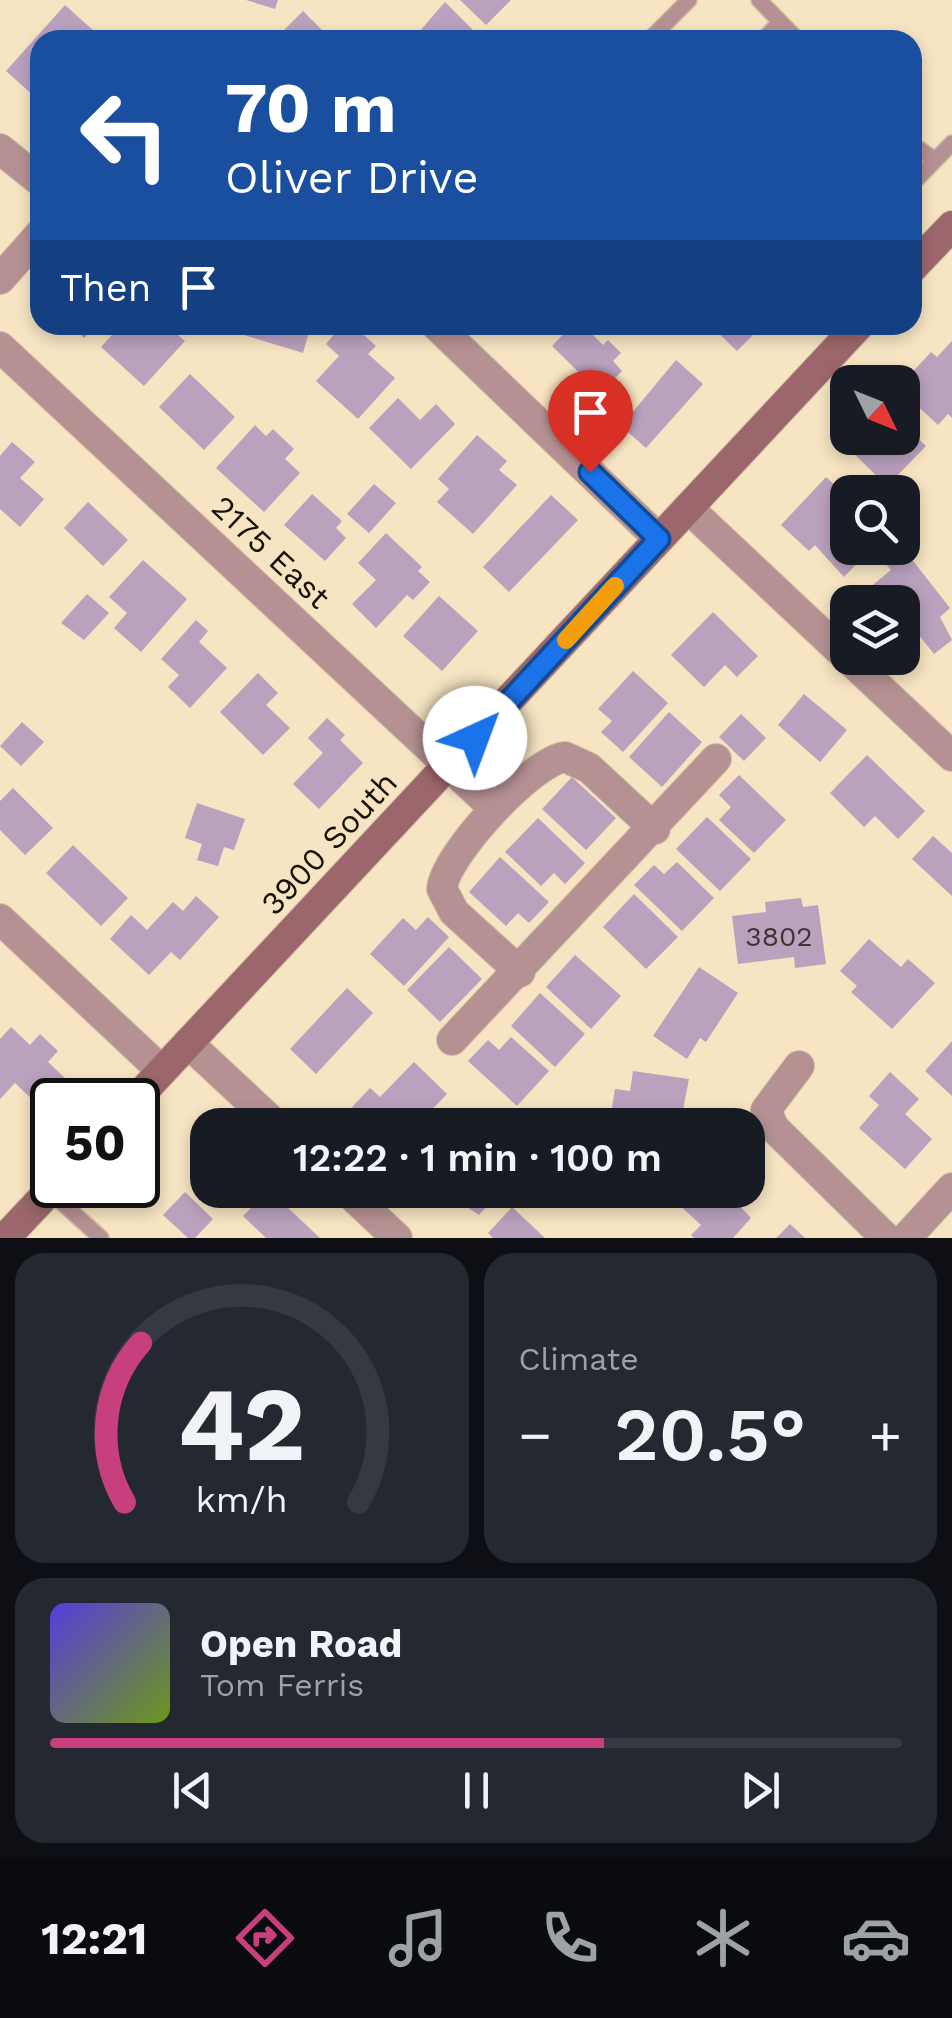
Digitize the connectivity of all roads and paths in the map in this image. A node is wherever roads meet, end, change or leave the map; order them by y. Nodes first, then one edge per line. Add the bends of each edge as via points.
1 (688, 0) edge
2 (759, 0) edge
3 (780, 22) junction
4 (658, 30) edge
5 (772, 30) edge
6 (788, 30) edge
7 (952, 142) edge
8 (0, 150) edge
9 (922, 151) edge
10 (935, 160) junction
11 (30, 173) edge
12 (922, 174) edge
13 (952, 226) edge
14 (30, 245) edge
15 (922, 258) edge
16 (0, 278) edge
17 (446, 335) edge
18 (850, 335) edge
19 (0, 347) edge
20 (688, 508) junction
21 (659, 539) junction
22 (945, 737) edge
23 (716, 759) dead end
24 (449, 766) junction
25 (494, 808) junction
26 (655, 829) junction
27 (0, 919) edge
28 (520, 972) junction
29 (452, 1040) dead end
30 (188, 1043) junction
31 (799, 1066) dead end
32 (162, 1071) junction
33 (155, 1078) edge
34 (258, 1108) edge
35 (952, 1188) edge
36 (33, 1208) edge
37 (72, 1208) edge
38 (366, 1208) edge
39 (5, 1238) edge
40 (101, 1238) edge
41 (398, 1238) edge
42 (886, 1238) edge
43 (906, 1238) edge

1 - 4 lane
2 - 3 lane
3 - 5 lane
3 - 6 lane
7 - 10 lane
8 - 11 street
9 - 10 lane
10 - 12 lane
13 - 15 main road
14 - 16 street
17 - 21 street
18 - 20 main road, 3900 South
19 - 24 street, 2175 East
20 - 21 main road, 3900 South
20 - 22 street
21 - 24 main road, 3900 South
23 - 26 street
24 - 25 street, 2175 East
24 - 30 main road, 3900 South
25 - 26 street via 547,762 565,757 588,768
25 - 28 street via 448,866 442,889 454,912
26 - 28 street
27 - 32 street
28 - 29 street
30 - 32 main road, 3900 South
30 - 34 street
31 - 42 street via 766,1110 774,1128
32 - 33 main road, 3900 South
35 - 43 street
36 - 39 main road
37 - 40 lane
38 - 41 street

